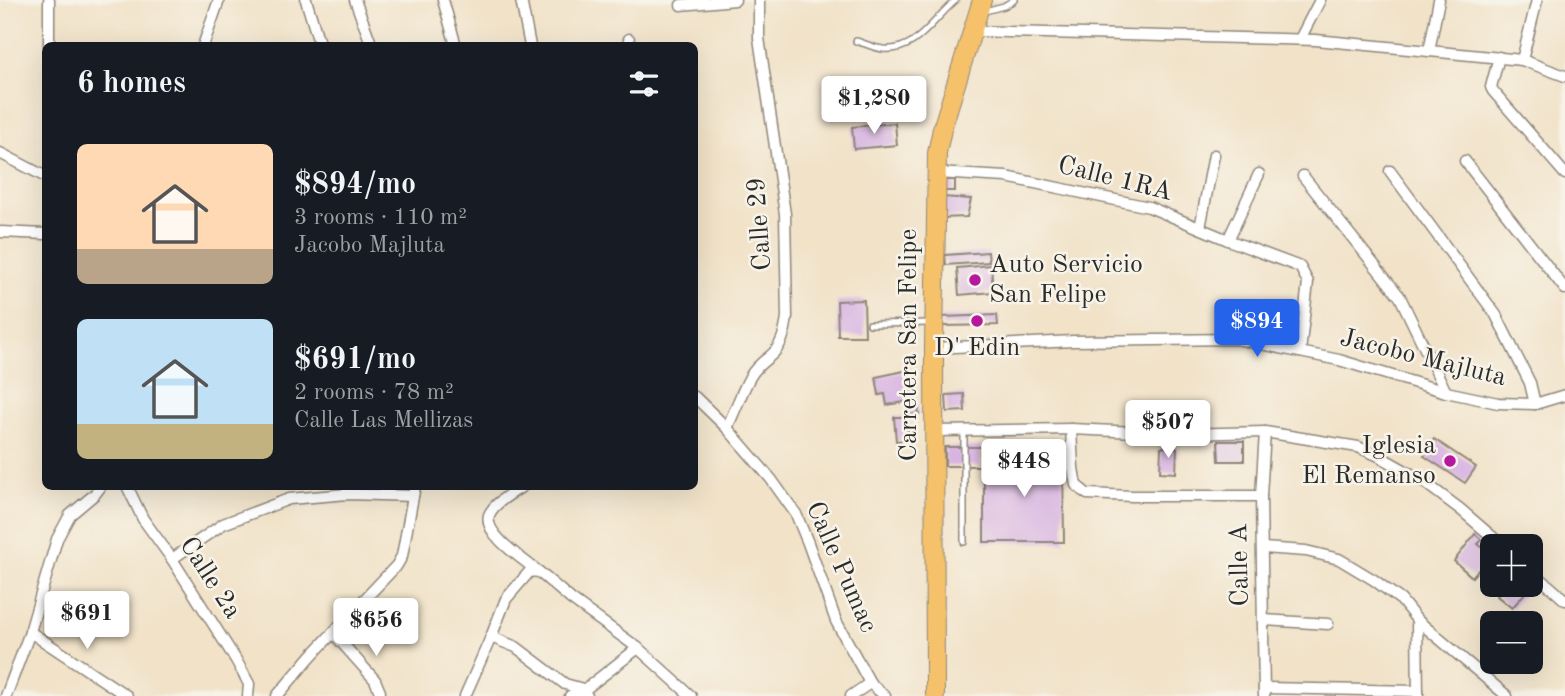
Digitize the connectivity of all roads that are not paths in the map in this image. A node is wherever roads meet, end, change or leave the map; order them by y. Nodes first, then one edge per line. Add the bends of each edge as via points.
1 (49, 0) edge
2 (219, 0) edge
3 (306, 0) edge
4 (355, 0) edge
5 (443, 0) edge
6 (521, 0) edge
7 (735, 0) edge
8 (759, 0) edge
9 (956, 0) edge
10 (1014, 0) edge
11 (1320, 0) edge
12 (1439, 0) edge
13 (1536, 0) edge
14 (681, 5) dead end
15 (980, 6) edge
16 (972, 30) junction
17 (1300, 39) junction
18 (856, 41) dead end
19 (49, 42) edge
20 (204, 42) edge
21 (319, 42) edge
22 (371, 42) edge
23 (455, 42) edge
24 (529, 42) edge
25 (1429, 51) junction
26 (1499, 57) junction
27 (1522, 60) junction
28 (1565, 76) edge
29 (0, 153) edge
30 (1214, 155) dead end
31 (1465, 161) dead end
32 (1390, 171) dead end
33 (936, 173) junction
34 (1259, 174) dead end
35 (1565, 174) edge
36 (42, 175) edge
37 (1303, 176) dead end
38 (1200, 228) junction
39 (0, 232) edge
40 (42, 234) edge
41 (1228, 240) junction
42 (1565, 289) edge
43 (935, 323) junction
44 (870, 324) dead end
45 (934, 348) junction
46 (1300, 352) junction
47 (1446, 392) junction
48 (1565, 394) edge
49 (698, 400) edge
50 (1535, 404) junction
51 (727, 428) junction
52 (1070, 429) junction
53 (935, 430) junction
54 (964, 430) junction
55 (1265, 432) junction
56 (98, 490) edge
57 (129, 490) edge
58 (517, 490) edge
59 (335, 491) edge
60 (414, 491) edge
61 (1261, 496) junction
62 (1489, 534) edge
63 (964, 542) dead end
64 (1263, 548) junction
65 (172, 559) junction
66 (539, 572) junction
67 (1543, 581) edge
68 (1565, 600) edge
69 (1264, 620) junction
70 (1417, 620) junction
71 (1328, 624) dead end
72 (30, 632) junction
73 (333, 633) junction
74 (491, 637) junction
75 (638, 648) junction
76 (870, 683) junction
77 (1264, 692) edge
78 (585, 693) edge
79 (1418, 694) edge
80 (6, 696) edge
81 (127, 696) edge
82 (247, 696) edge
83 (277, 696) edge
84 (379, 696) edge
85 (465, 696) edge
86 (570, 696) edge
87 (691, 696) edge
88 (851, 696) edge
89 (885, 696) edge
90 (935, 696) edge
91 (1507, 696) edge

1 - 19 street
2 - 20 street
3 - 21 street
4 - 22 street
5 - 23 street
6 - 24 street
7 - 14 street
8 - 51 street, Calle 29 via 759,38 785,214 788,317 779,345 750,376
9 - 18 lane via 915,41 899,48 881,49
10 - 15 lane via 1004,6
11 - 17 street
12 - 25 street
13 - 27 street
15 - 16 main road, Carretera San Felipe
16 - 17 street
16 - 33 main road, Carretera San Felipe via 942,129
17 - 25 street
25 - 26 street
26 - 27 street
26 - 35 street via 1493,91
27 - 28 street
29 - 36 street
30 - 38 street
31 - 42 street
32 - 50 street via 1496,315 1530,383
33 - 38 street, Calle 1RA via 1006,177 1149,207
33 - 43 main road, Carretera San Felipe
34 - 41 street
37 - 47 street via 1400,297
38 - 41 street, Calle 1RA
39 - 40 street
41 - 46 street, Calle 1RA via 1300,267 1308,282
43 - 44 lane
43 - 45 main road, Carretera San Felipe
45 - 46 street, Jacobo Majluta via 1236,339
45 - 53 main road, Carretera San Felipe
46 - 47 street, Jacobo Majluta
47 - 50 street, Jacobo Majluta via 1498,403
48 - 50 street, Jacobo Majluta
49 - 51 street, Calle Pumac
51 - 76 street, Calle Pumac via 796,514 836,621
52 - 54 street
52 - 55 street
52 - 61 street via 1076,485 1087,494
53 - 54 street
53 - 90 main road, Carretera San Felipe
54 - 63 lane
55 - 61 street, Calle A
55 - 62 street via 1358,447 1379,456 1420,478
56 - 72 street via 71,515 57,539
57 - 65 street, Calle 2a
58 - 66 street via 490,513 490,528
59 - 60 street
59 - 65 street via 289,499 223,524
60 - 73 street via 397,565
61 - 64 street, Calle A
64 - 69 street, Calle A
64 - 70 street via 1339,559 1401,600
65 - 82 street, Calle 2a via 236,660 248,684
66 - 74 street via 530,571 506,599
66 - 75 street
67 - 68 street
69 - 71 street
69 - 77 street, Calle A
70 - 79 street
70 - 91 street
72 - 80 street
72 - 81 street
73 - 83 street
73 - 84 street via 375,680
74 - 78 street via 516,647 565,684
74 - 85 street
75 - 78 street
75 - 87 street
76 - 88 street
76 - 89 street, Calle Pumac
77 - 79 street
78 - 86 street

